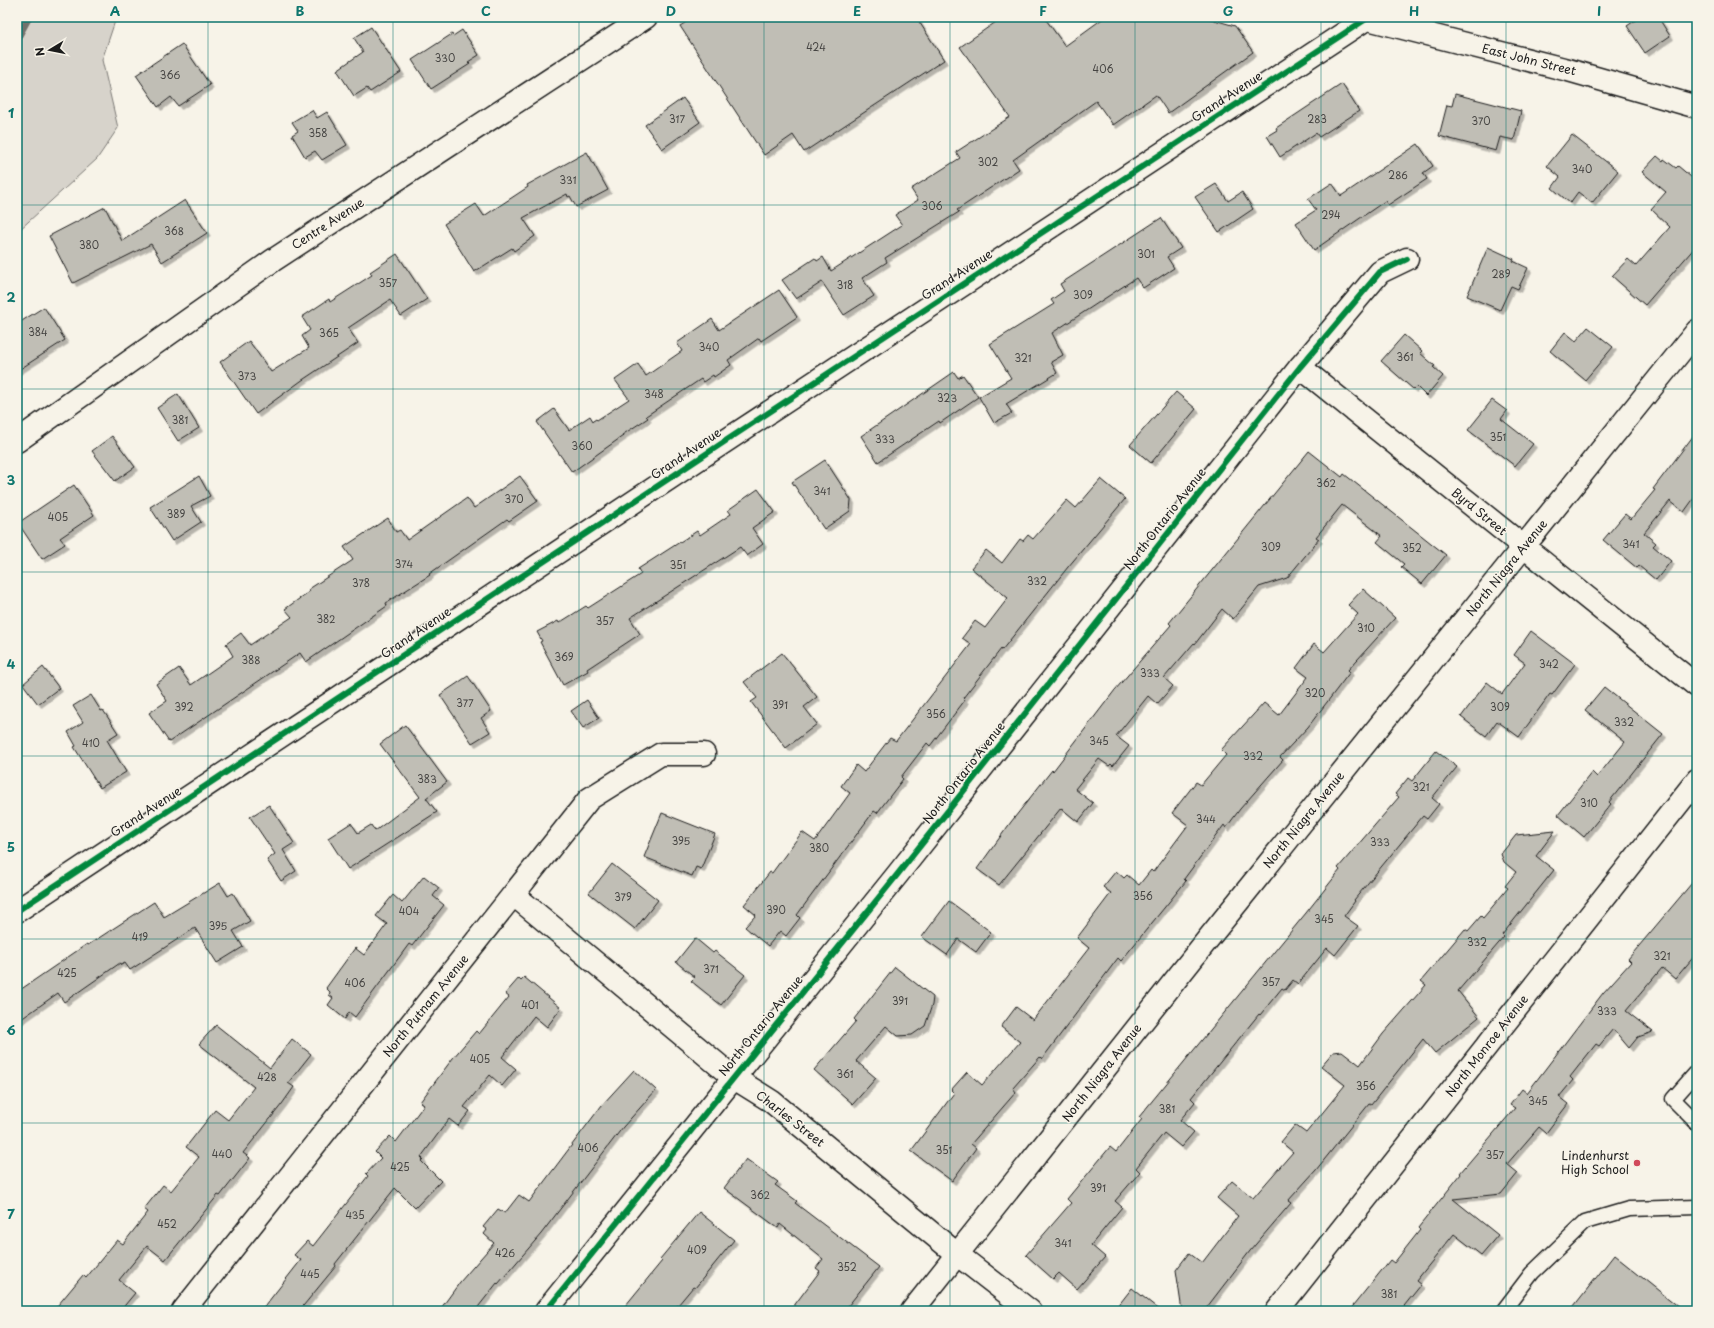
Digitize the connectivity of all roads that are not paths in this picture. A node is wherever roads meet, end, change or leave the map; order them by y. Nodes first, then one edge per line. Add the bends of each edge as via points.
1 (646, 17) edge
2 (1365, 18) edge
3 (1697, 107) edge
4 (1407, 259) dead end
5 (1697, 331) edge
6 (1300, 367) junction
7 (17, 441) edge
8 (1523, 547) junction
9 (1697, 686) edge
10 (704, 754) dead end
11 (1697, 780) edge
12 (514, 895) junction
13 (17, 911) edge
14 (1697, 1072) edge
15 (734, 1078) junction
16 (1697, 1123) edge
17 (1697, 1206) edge
18 (958, 1255) junction
19 (183, 1311) edge
20 (546, 1311) edge
21 (912, 1311) edge
22 (1030, 1311) edge
23 (1277, 1311) edge
24 (1503, 1311) edge

1 - 7 street, Centre Avenue via 272,261
2 - 3 street, East John Street via 1568,70
2 - 13 street, Grand Avenue
4 - 6 street, North Ontario Avenue via 1380,272
5 - 8 street, North Niagra Avenue
6 - 8 street, Byrd Street
6 - 15 street, North Ontario Avenue
8 - 9 street, Byrd Street
8 - 18 street, North Niagra Avenue
10 - 12 street, North Putnam Avenue via 661,754 589,799
11 - 23 street, North Monroe Avenue
12 - 15 street, Charles Street
12 - 19 street, North Putnam Avenue
14 - 16 lane via 1673,1099
15 - 18 street, Charles Street via 771,1101
15 - 20 street, North Ontario Avenue
17 - 24 lane via 1629,1209 1586,1222 1532,1273
18 - 21 street, North Niagra Avenue
18 - 22 street, Charles Street

